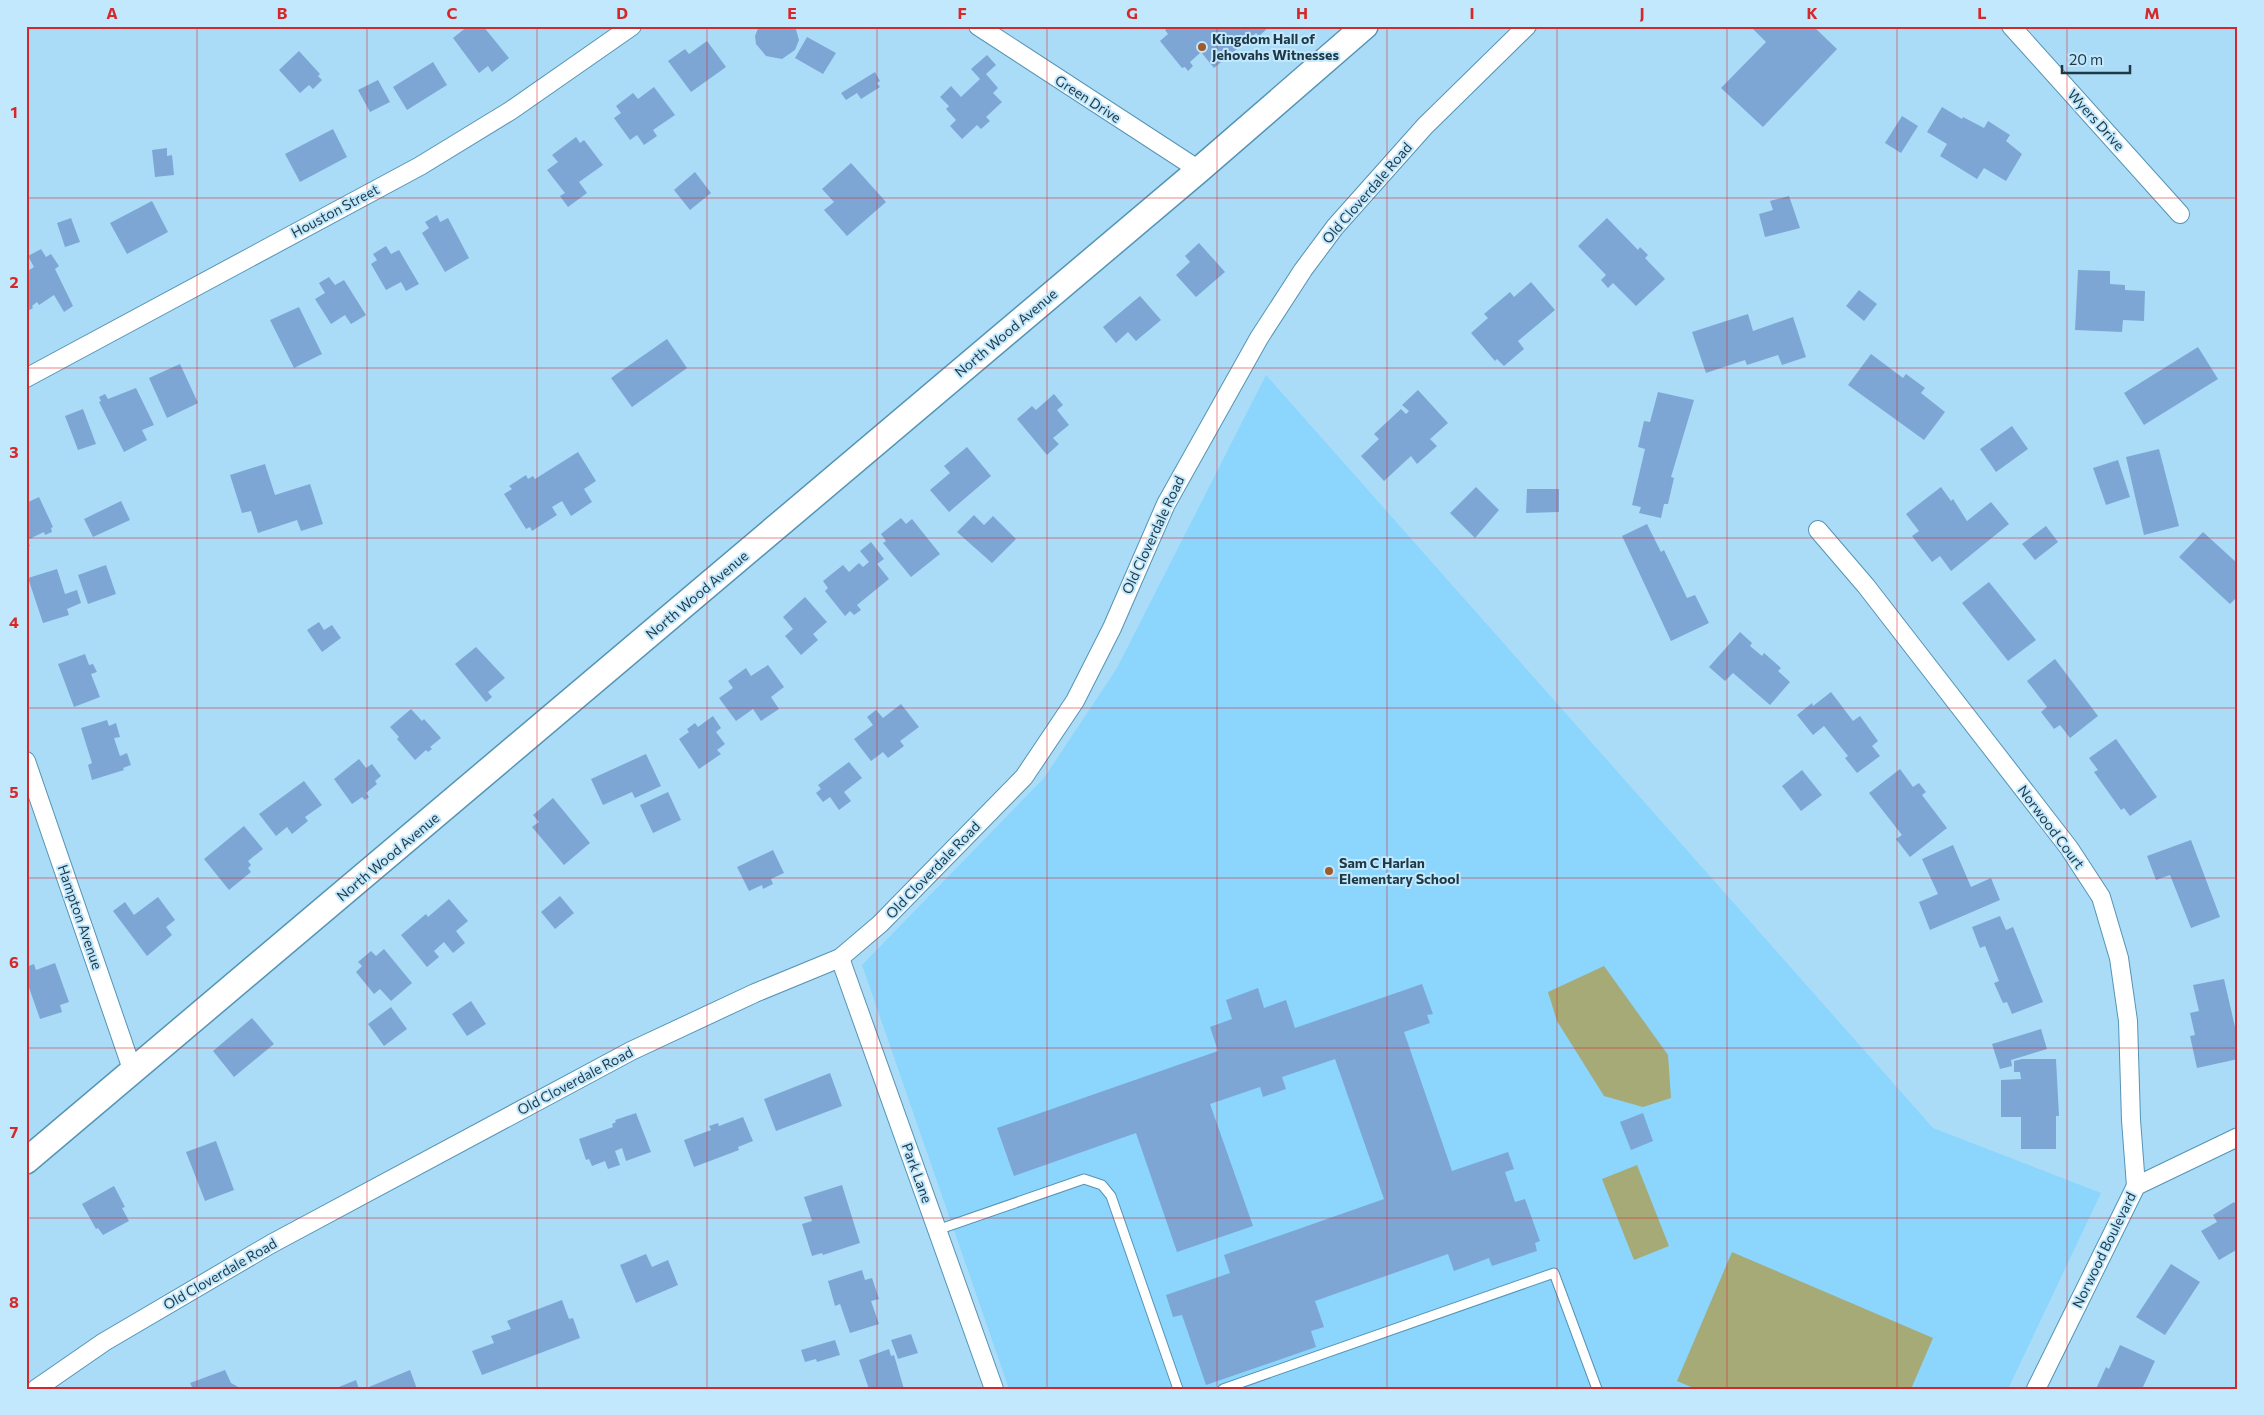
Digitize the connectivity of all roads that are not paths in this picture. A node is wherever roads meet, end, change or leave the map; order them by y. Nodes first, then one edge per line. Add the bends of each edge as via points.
1 (632, 26) edge
2 (978, 26) edge
3 (1365, 26) edge
4 (1527, 26) edge
5 (2011, 26) edge
6 (1199, 170) junction
7 (2180, 214) dead end
8 (26, 378) edge
9 (1818, 530) dead end
10 (26, 761) edge
11 (840, 958) junction
12 (133, 1072) junction
13 (2238, 1137) edge
14 (26, 1161) edge
15 (2136, 1186) junction
16 (937, 1230) junction
17 (36, 1389) edge
18 (994, 1389) edge
19 (1178, 1389) edge
20 (1223, 1389) edge
21 (1597, 1389) edge
22 (2036, 1389) edge

1 - 8 street, Houston Street via 510,111 420,166
2 - 6 street, Green Drive
3 - 6 main road, North Wood Avenue
4 - 11 street, Old Cloverdale Road via 1425,126 1335,227 1303,270 1204,432 1166,504 1088,677 1024,777 880,924
5 - 7 street, Wyers Drive
6 - 12 main road, North Wood Avenue
9 - 15 street, Norwood Court via 1866,586 2069,848 2101,898 2119,958 2128,1021
10 - 12 street, Hampton Avenue
11 - 16 street, Park Lane
11 - 17 street, Old Cloverdale Road via 755,993 574,1080 271,1244 104,1342
12 - 14 main road, North Wood Avenue
13 - 15 street, Norwood Boulevard
15 - 22 street, Norwood Boulevard
16 - 18 street, Park Lane
16 - 19 lane via 1084,1179 1102,1185 1111,1196
20 - 21 lane via 1554,1273

